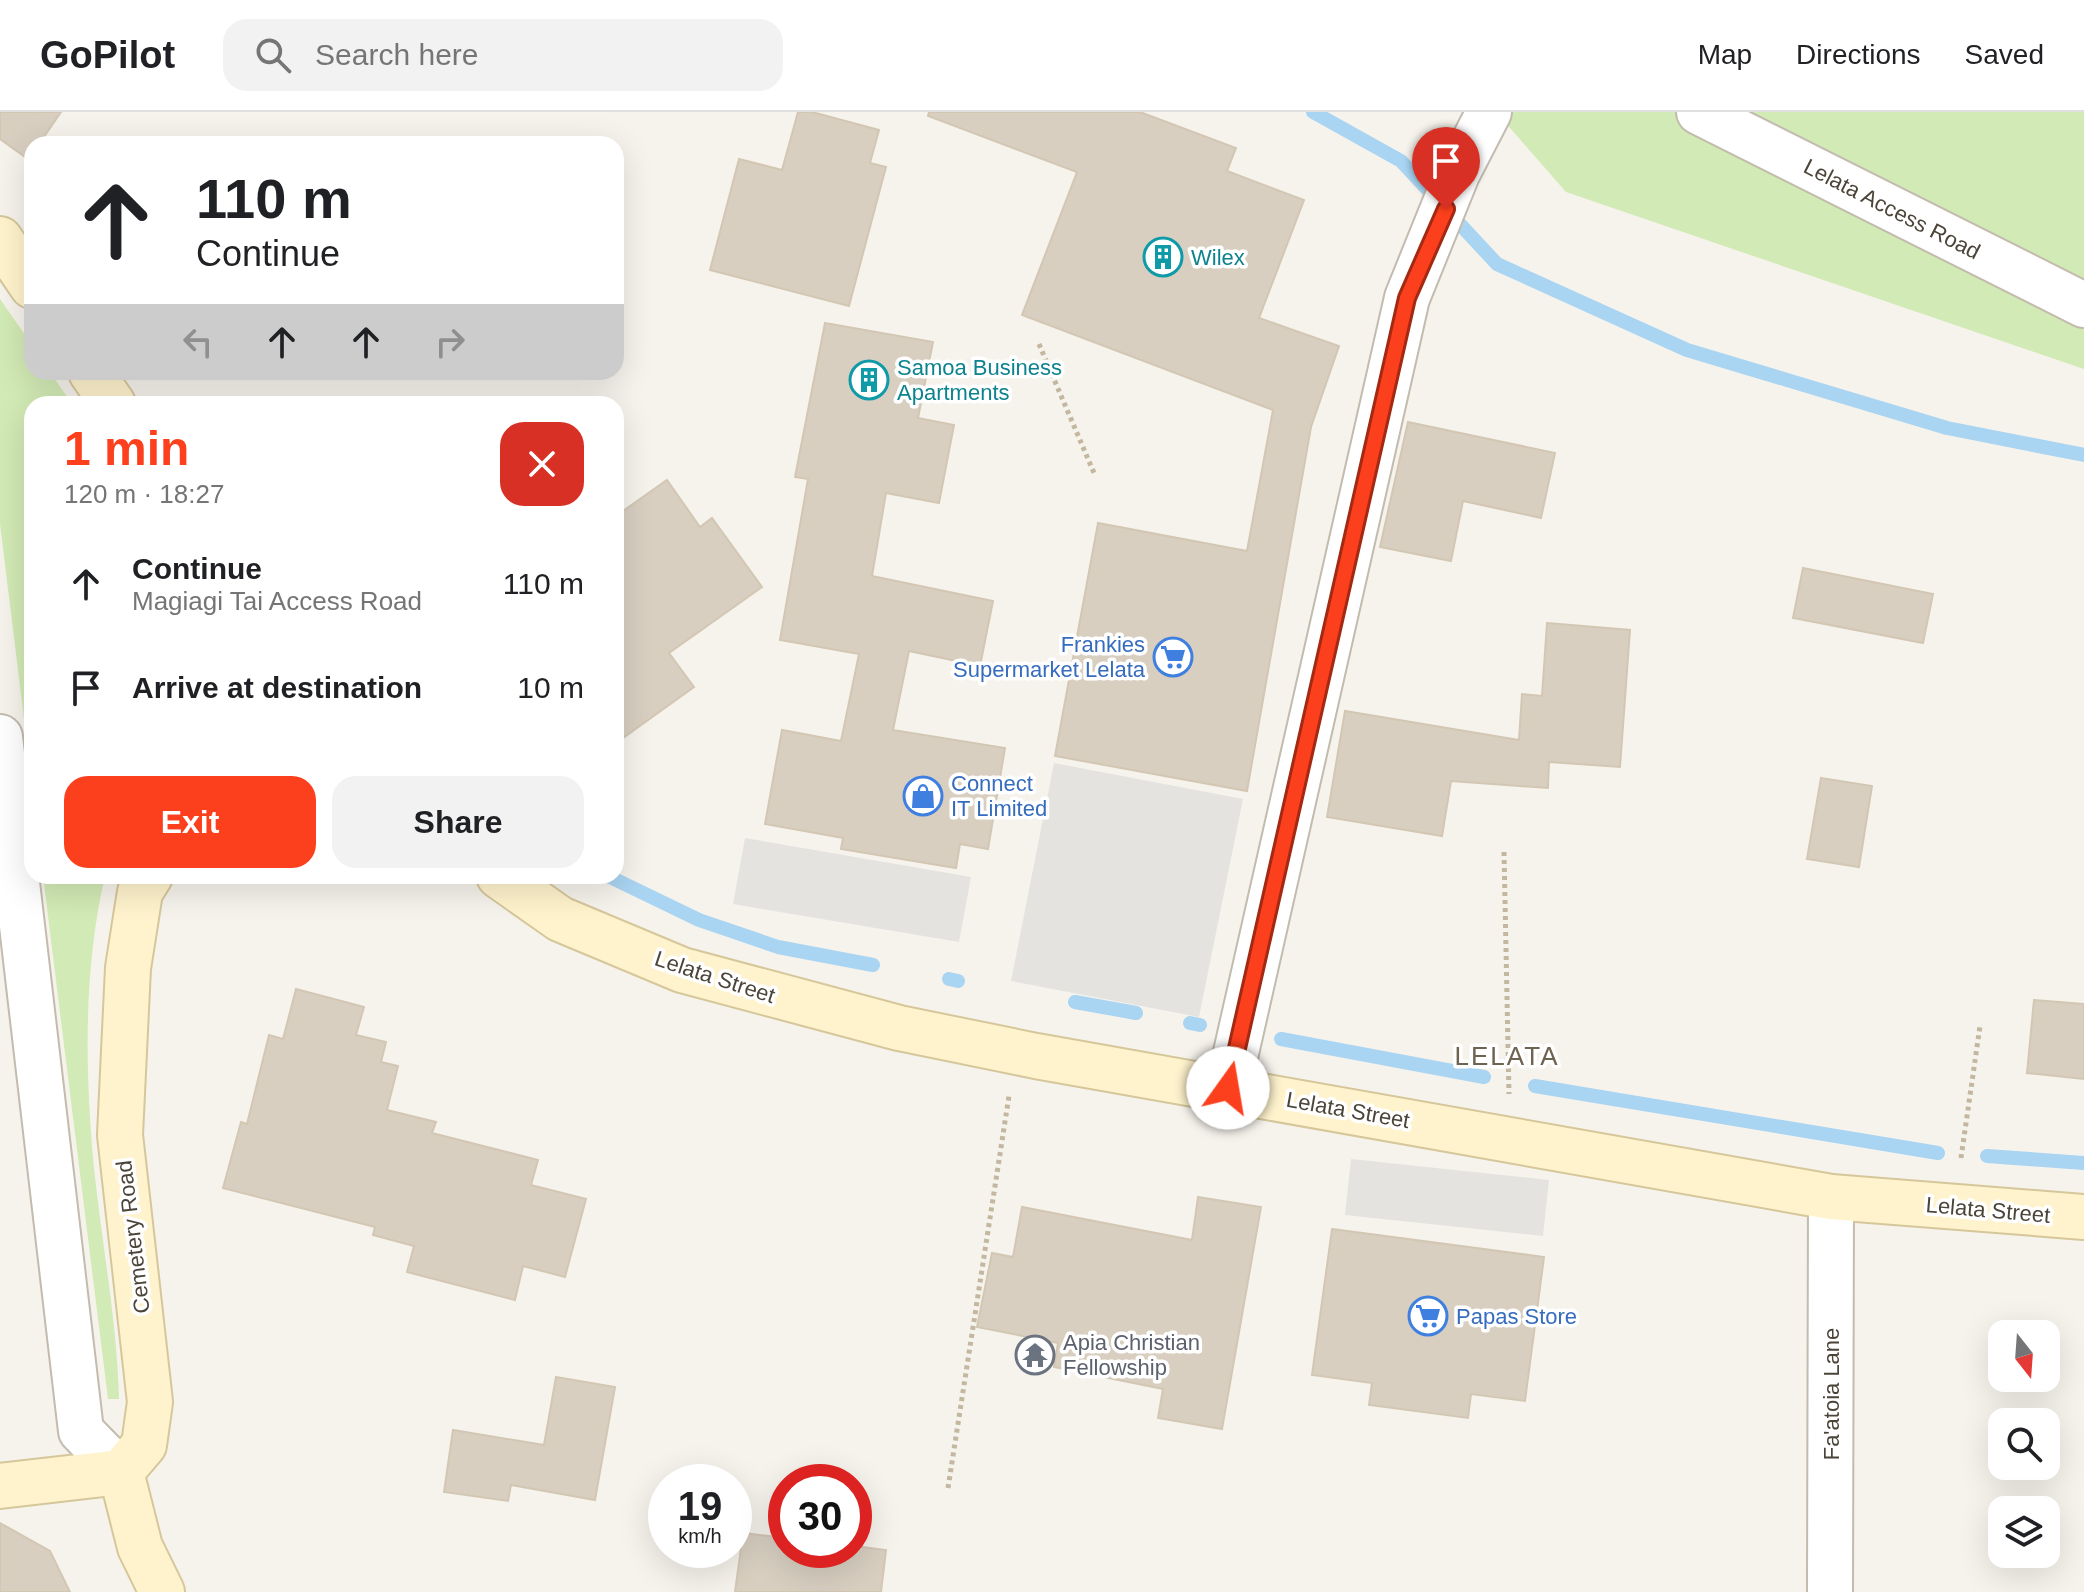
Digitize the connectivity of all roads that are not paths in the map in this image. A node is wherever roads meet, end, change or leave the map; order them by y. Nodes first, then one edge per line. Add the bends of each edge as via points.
1 (1489, 112) edge
2 (1699, 112) edge
3 (0, 239) edge
4 (24, 274) edge
5 (2084, 305) edge
6 (0, 737) edge
7 (145, 884) edge
8 (510, 884) edge
9 (1228, 1088) junction
10 (1831, 1197) junction
11 (2084, 1217) edge
12 (121, 1472) junction
13 (0, 1486) edge
14 (162, 1592) edge
15 (1830, 1592) edge

1 - 9 street via 1457,174 1407,298
2 - 5 street, Lelata Access Road
3 - 4 main road
6 - 12 street via 81,1431
7 - 12 main road, Cemetery Road via 128,968 120,1135 150,1402 144,1445
8 - 9 main road, Lelata Street via 560,919 682,970 845,1016
9 - 10 main road, Lelata Street
10 - 11 main road, Lelata Street
10 - 15 street, Fa'atoia Lane
12 - 13 main road
12 - 14 main road via 140,1547

